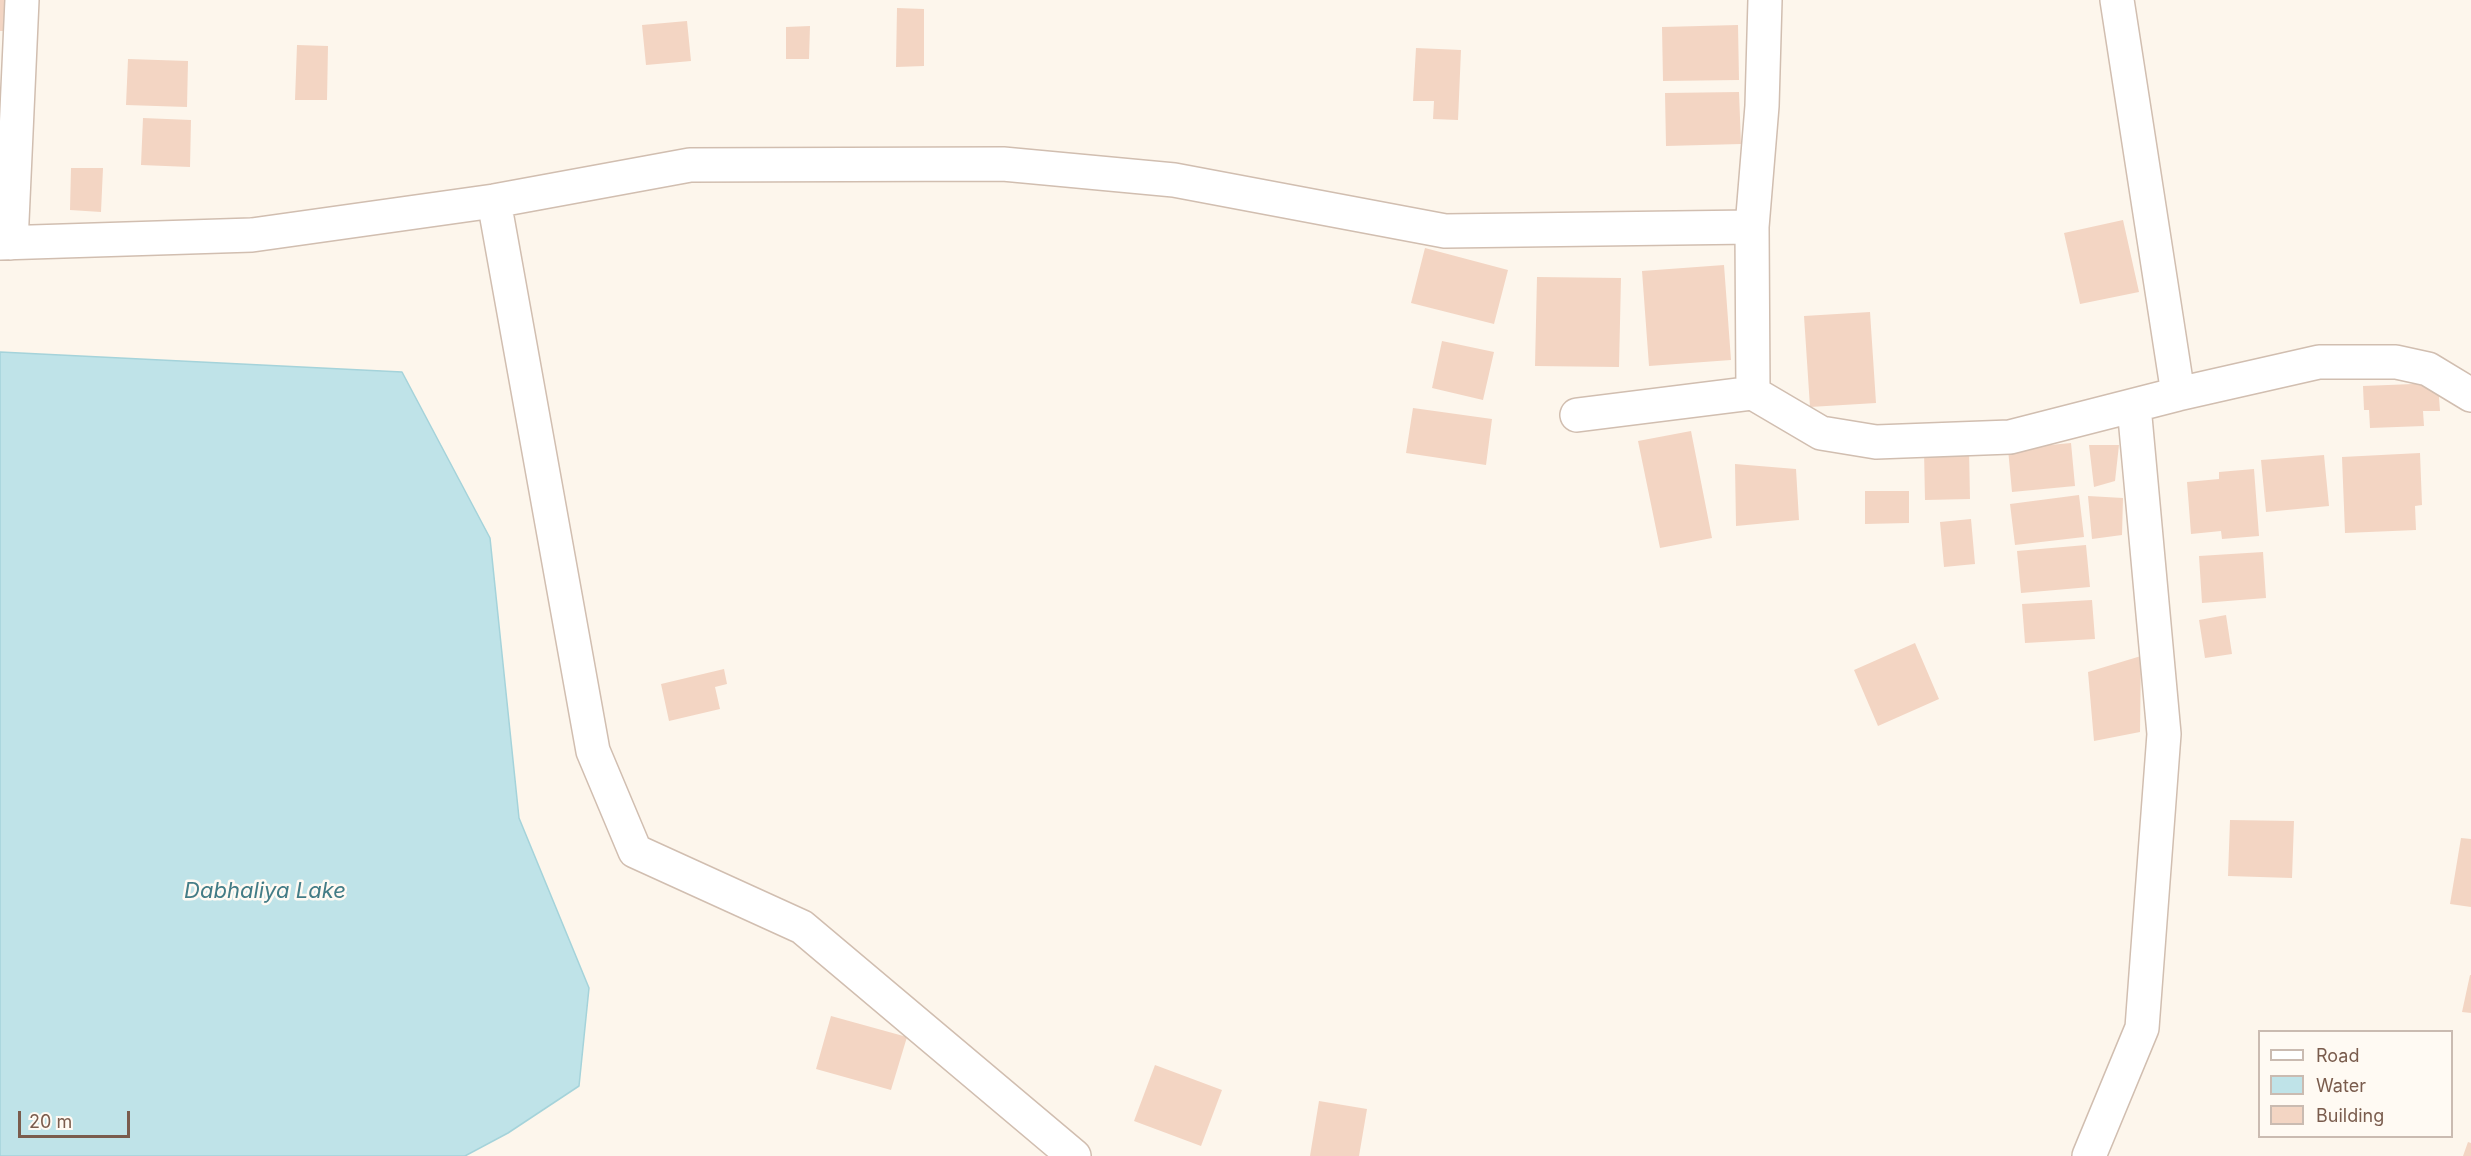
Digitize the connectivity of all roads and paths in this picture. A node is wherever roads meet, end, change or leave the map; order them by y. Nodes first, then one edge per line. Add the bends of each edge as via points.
1 (22, 0) edge
2 (1765, 0) edge
3 (2116, 0) edge
4 (494, 201) junction
5 (1752, 227) junction
6 (6, 243) edge
7 (1753, 393) junction
8 (2178, 394) junction
9 (2471, 395) edge
10 (2134, 406) junction
11 (1577, 415) dead end
12 (1074, 1156) edge
13 (2089, 1156) edge

1 - 6 street
2 - 5 street via 1762,106
3 - 8 street
4 - 5 street via 690,165 1003,164 1174,180 1445,231
4 - 6 street via 252,235
4 - 12 street via 593,751 635,850 802,927
5 - 7 street
7 - 10 street via 1821,433 1876,442 2010,437
7 - 11 street
8 - 9 street via 2319,362 2396,362 2428,369
8 - 10 street
10 - 13 street via 2164,734 2142,1028

